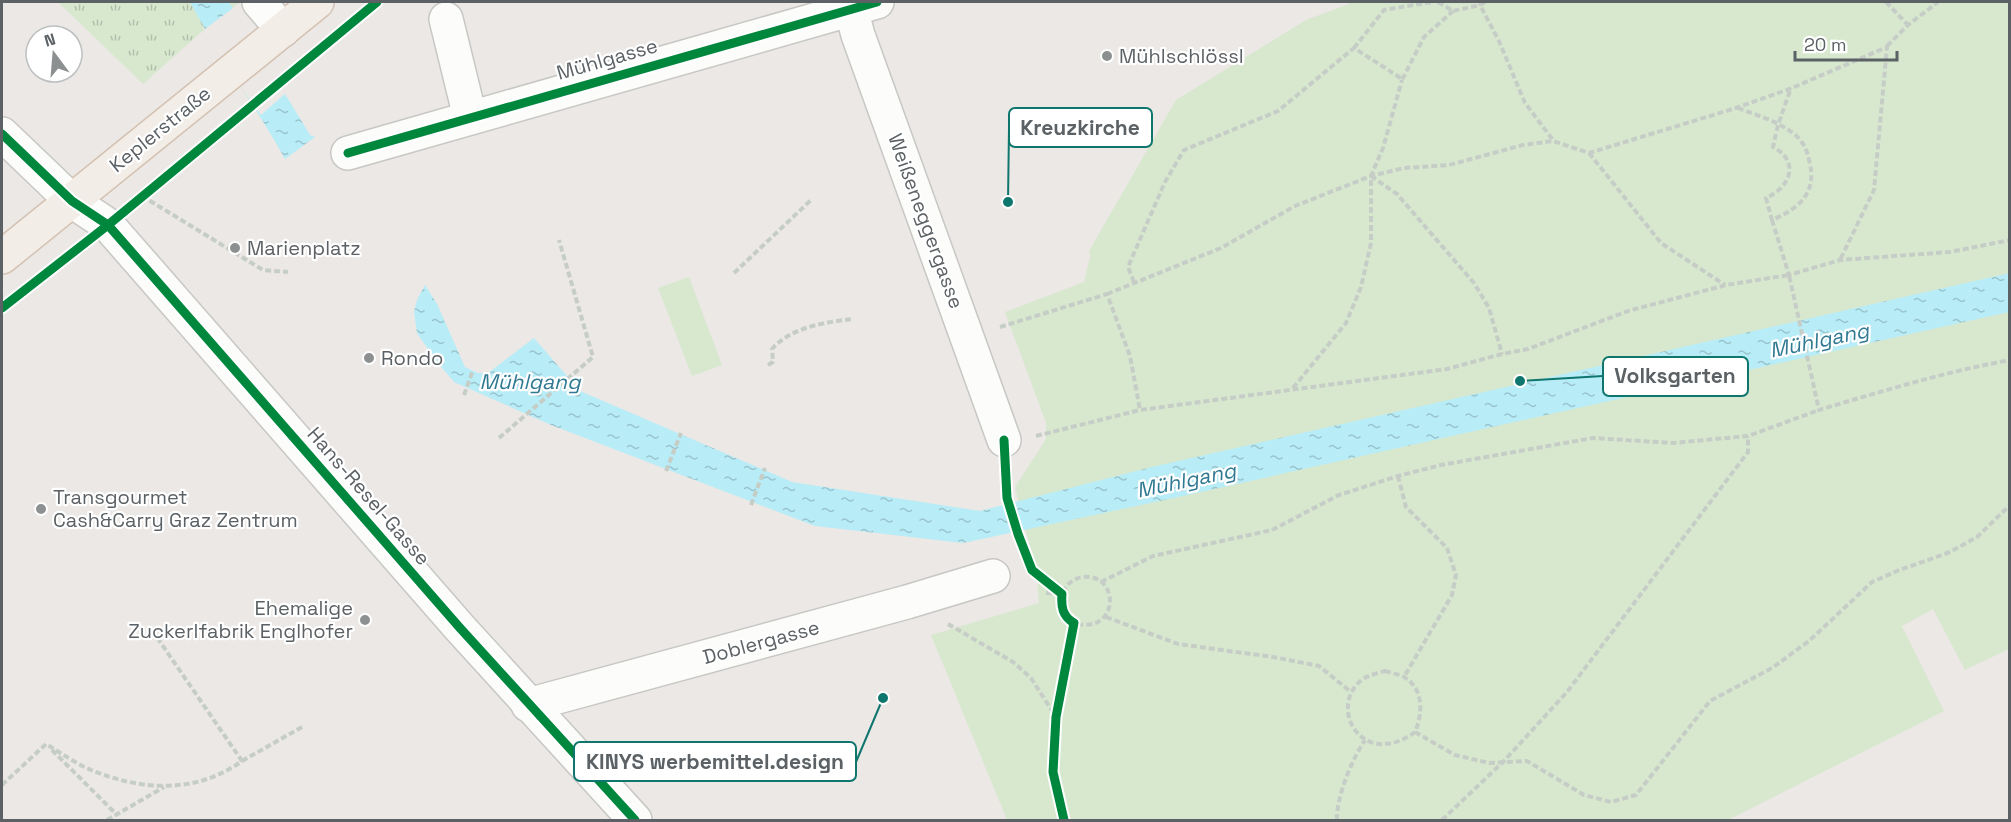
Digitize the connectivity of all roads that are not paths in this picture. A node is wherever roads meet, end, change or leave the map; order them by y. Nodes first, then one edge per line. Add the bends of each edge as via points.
1 (259, 2) edge
2 (317, 2) edge
3 (859, 4) edge
4 (446, 19) dead end
5 (271, 40) junction
6 (470, 117) junction
7 (2, 134) edge
8 (348, 153) dead end
9 (72, 201) junction
10 (2, 256) edge
11 (1004, 440) road end
12 (993, 576) dead end
13 (528, 705) junction
14 (635, 820) edge

1 - 5 street
2 - 5 main road, Keplerstraße
3 - 6 street, Mühlgasse
3 - 11 street, Weißeneggergasse
4 - 6 street
5 - 9 main road, Keplerstraße
6 - 8 street, Mühlgasse
7 - 9 street, Hans-Resel-Gasse
9 - 10 main road, Keplerstraße
9 - 13 street, Hans-Resel-Gasse via 108,225
12 - 13 street, Doblergasse
13 - 14 street, Hans-Resel-Gasse

